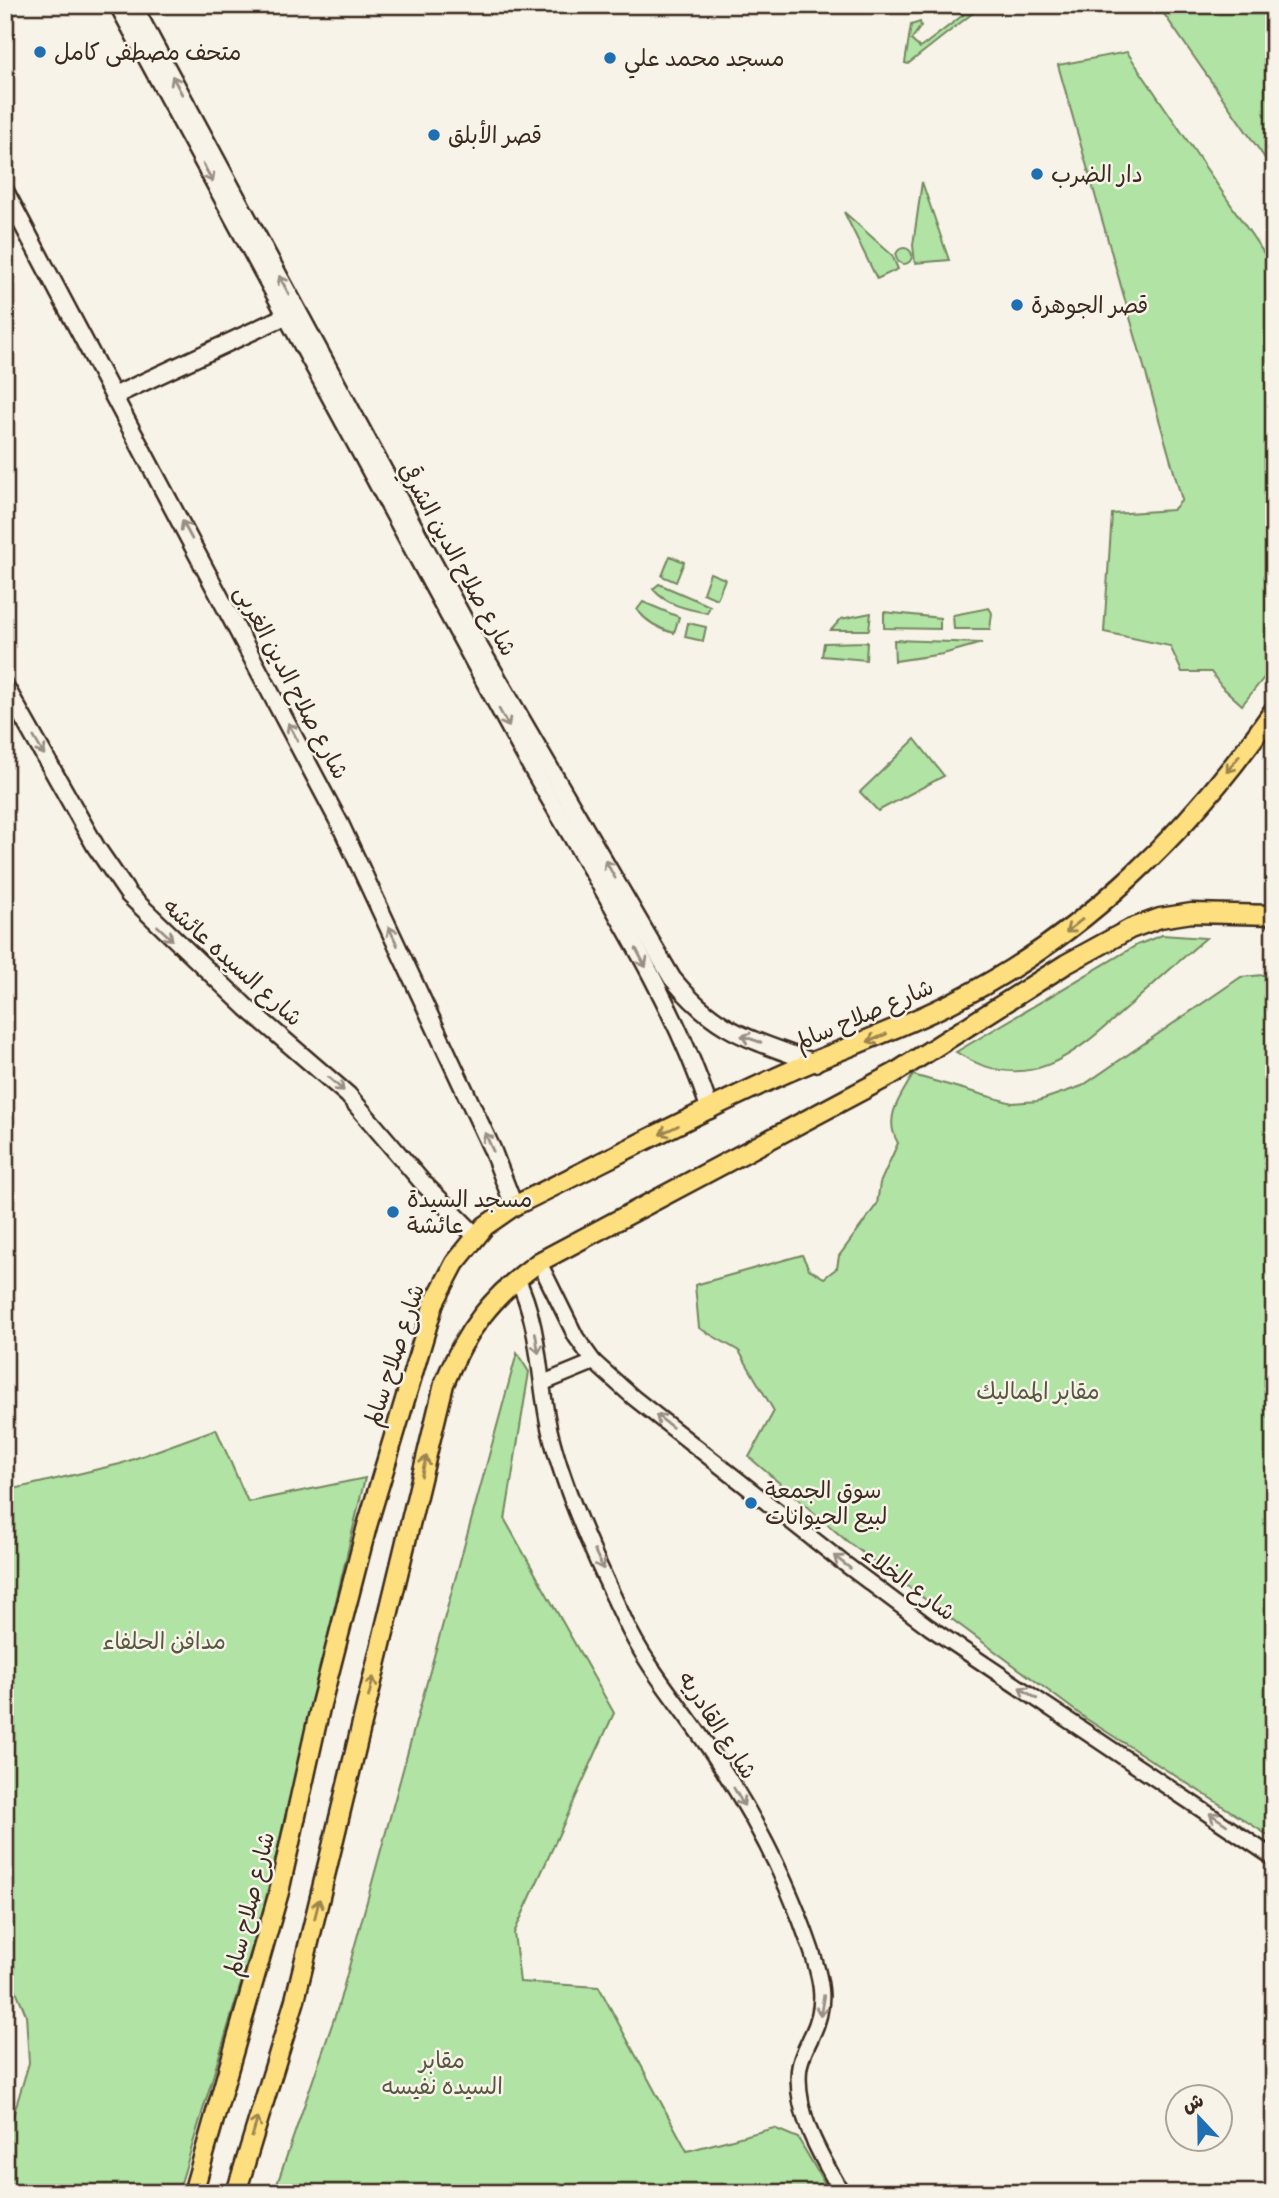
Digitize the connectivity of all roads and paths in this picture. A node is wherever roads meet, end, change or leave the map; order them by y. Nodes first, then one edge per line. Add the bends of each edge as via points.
1 (118, 5) edge
2 (134, 5) edge
3 (5, 191) edge
4 (292, 313) junction
5 (116, 395) junction
6 (5, 686) edge
7 (1271, 717) edge
8 (1274, 915) edge
9 (815, 1063) junction
10 (710, 1110) junction
11 (514, 1206) junction
12 (476, 1236) junction
13 (539, 1262) junction
14 (517, 1278) junction
15 (594, 1362) junction
16 (543, 1383) junction
17 (1274, 1858) edge
18 (193, 2193) edge
19 (236, 2193) edge
20 (842, 2193) edge

1 -> 4 main road, شارع صلاح الدين الشرقي
4 -> 2 main road, شارع صلاح الدين الشرقي
3 - 5 main road, شارع صلاح الدين الغربى
4 - 5 main road
9 -> 4 main road, شارع صلاح الدين الشرقي via 728,1030 699,1009 672,978
4 -> 10 main road, شارع صلاح الدين الشرقي via 521,748 689,1048
11 -> 5 main road, شارع صلاح الدين الغربى via 492,1149 340,824
6 -> 12 main road, شارع السيده عائشه via 129,895 247,1008 348,1094 399,1156
7 -> 9 main road, شارع صلاح سالم via 1182,826 1056,940 954,1002
8 - 13 main road via 1192,913 1130,929 893,1073
9 - 10 main road, شارع صلاح سالم
10 -> 11 main road, شارع صلاح سالم
11 - 12 main road, شارع صلاح سالم
12 - 18 main road, شارع صلاح سالم via 444,1280 434,1303 367,1525 268,1933
13 - 14 main road
13 - 15 street, شارع الخلاء via 567,1323
14 -> 16 street, شارع القادريه via 528,1302
19 -> 14 main road via 295,2000 444,1384 478,1317
15 - 16 street
17 -> 15 street, شارع الخلاء via 922,1622
16 -> 20 street, شارع القادريه via 550,1430 569,1493 624,1621 736,1792 810,1946 824,1996 821,2016 799,2068 800,2080 811,2137

